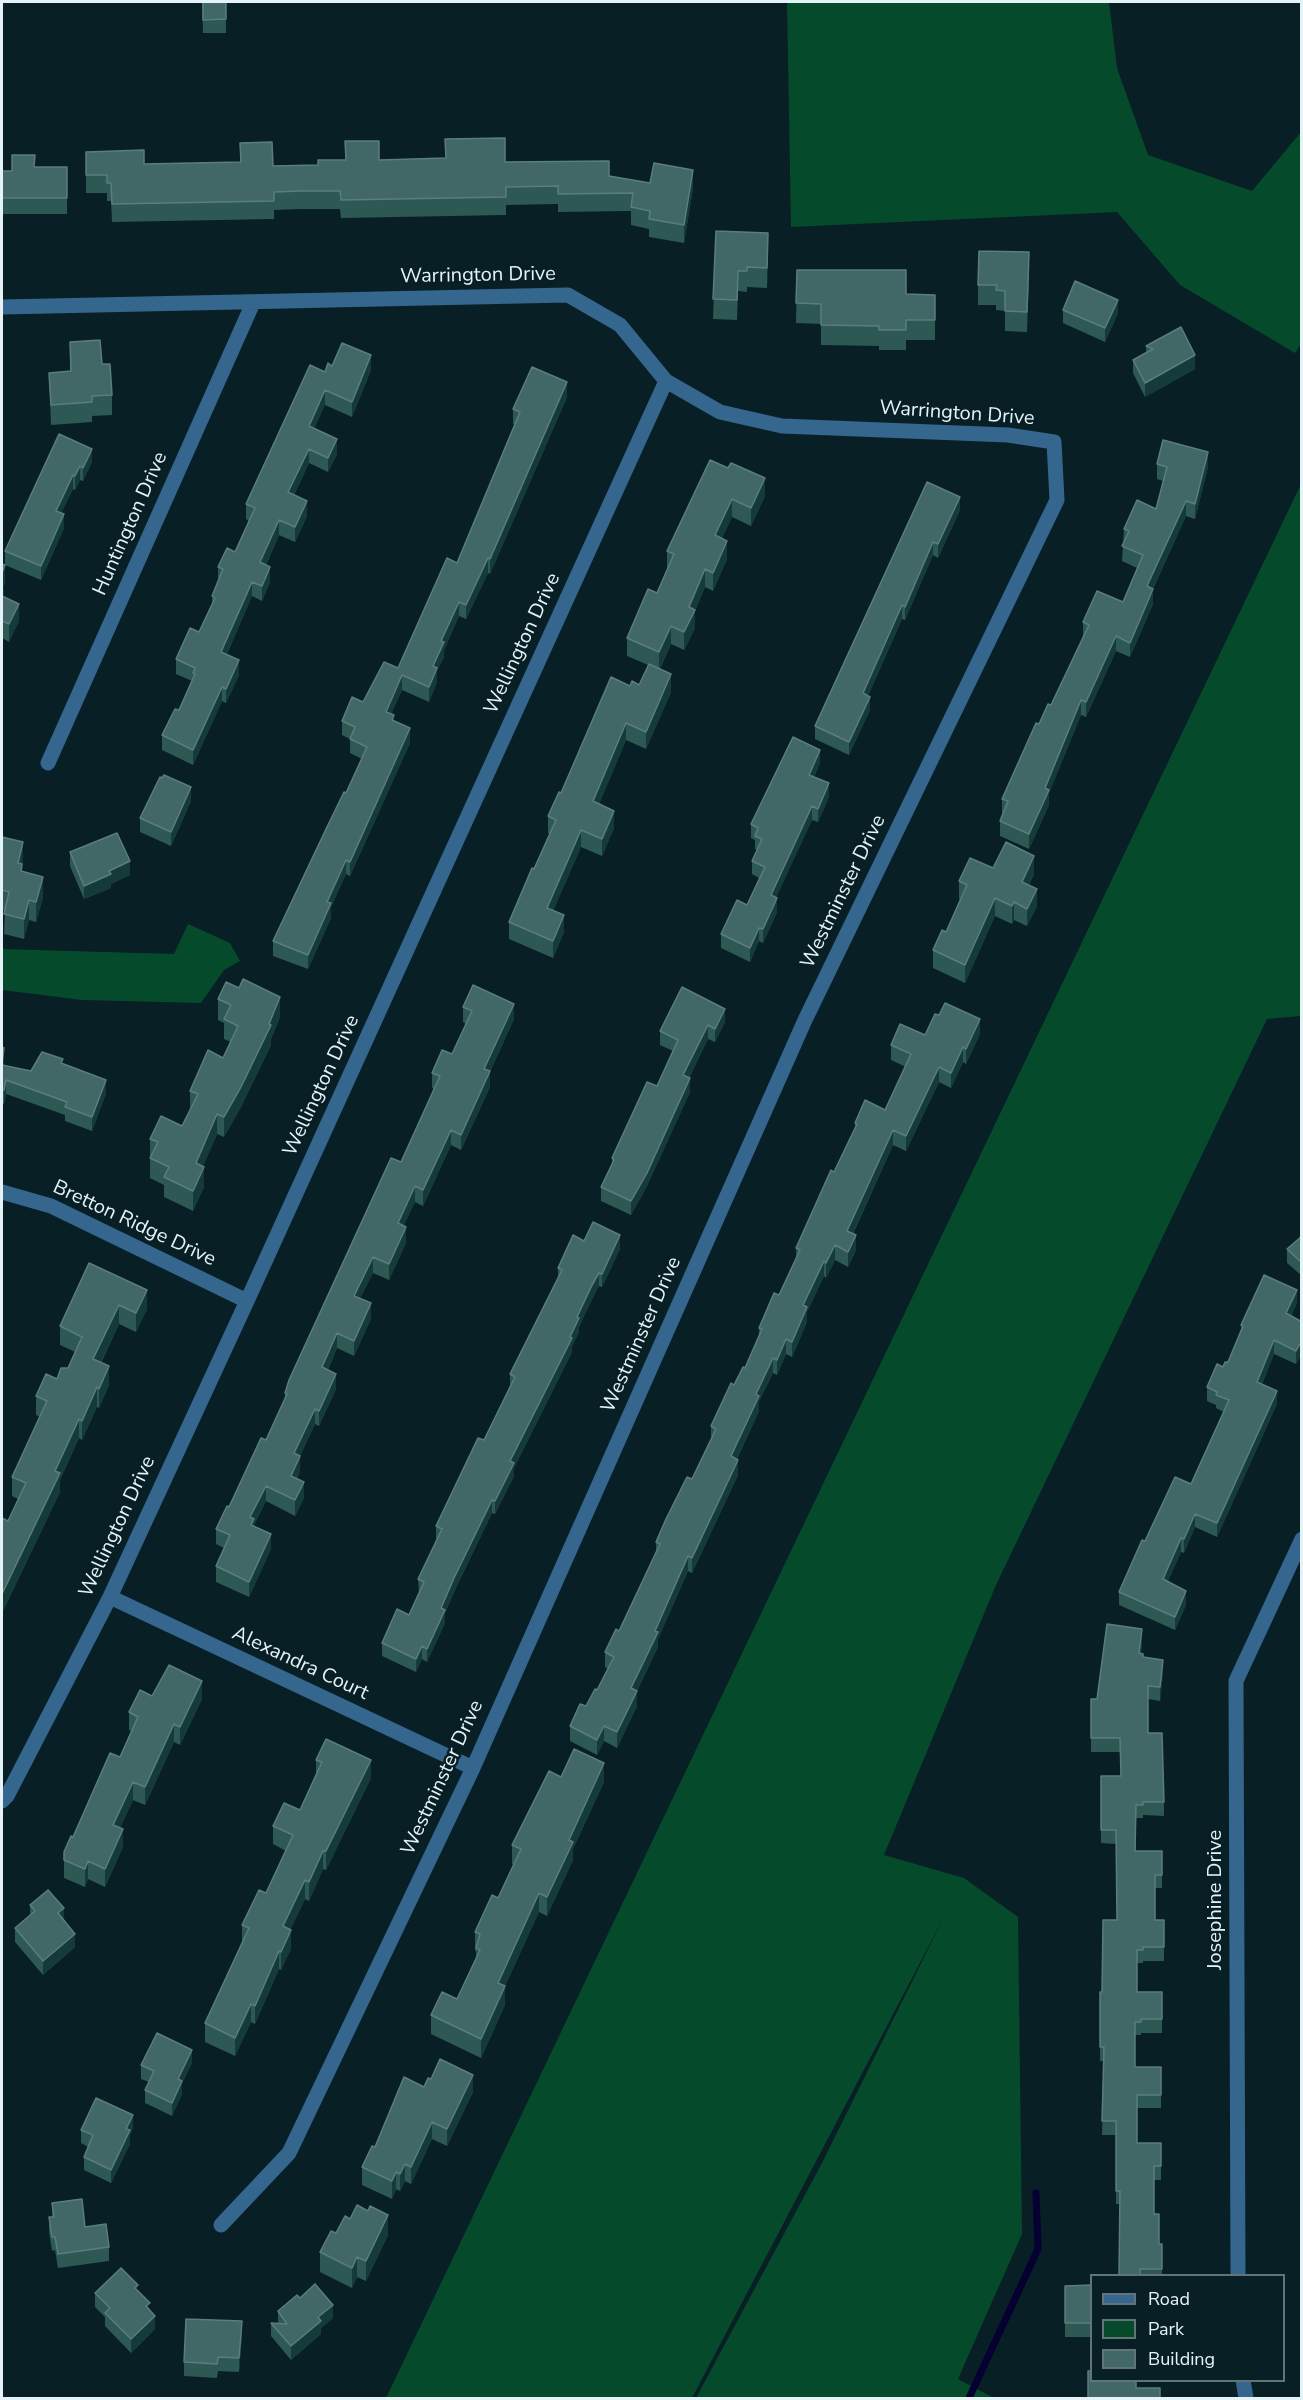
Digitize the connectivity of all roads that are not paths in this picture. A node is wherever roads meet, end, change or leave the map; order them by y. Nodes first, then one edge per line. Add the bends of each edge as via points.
1 (254, 303) junction
2 (2, 307) edge
3 (666, 381) junction
4 (1054, 442) joint
5 (48, 763) dead end
6 (2, 1192) edge
7 (247, 1301) junction
8 (1302, 1539) edge
9 (110, 1597) junction
10 (472, 1768) junction
11 (2, 1801) edge
12 (221, 2225) dead end
13 (1238, 2274) edge
14 (1243, 2382) edge
15 (1246, 2398) edge

1 - 2 street, Warrington Drive
1 - 3 street, Warrington Drive via 568,295 620,325
1 - 5 street, Huntington Drive
3 - 4 street, Warrington Drive via 720,412 782,426 1008,435
3 - 7 street, Wellington Drive
4 - 10 street, Westminster Drive via 1057,500 805,1020
6 - 7 street, Bretton Ridge Drive via 51,1206
7 - 9 street, Wellington Drive
8 - 13 street, Josephine Drive via 1236,1681
9 - 10 street, Alexandra Court
9 - 11 street, Wellington Drive
10 - 12 street, Westminster Drive via 289,2153
14 - 15 street

